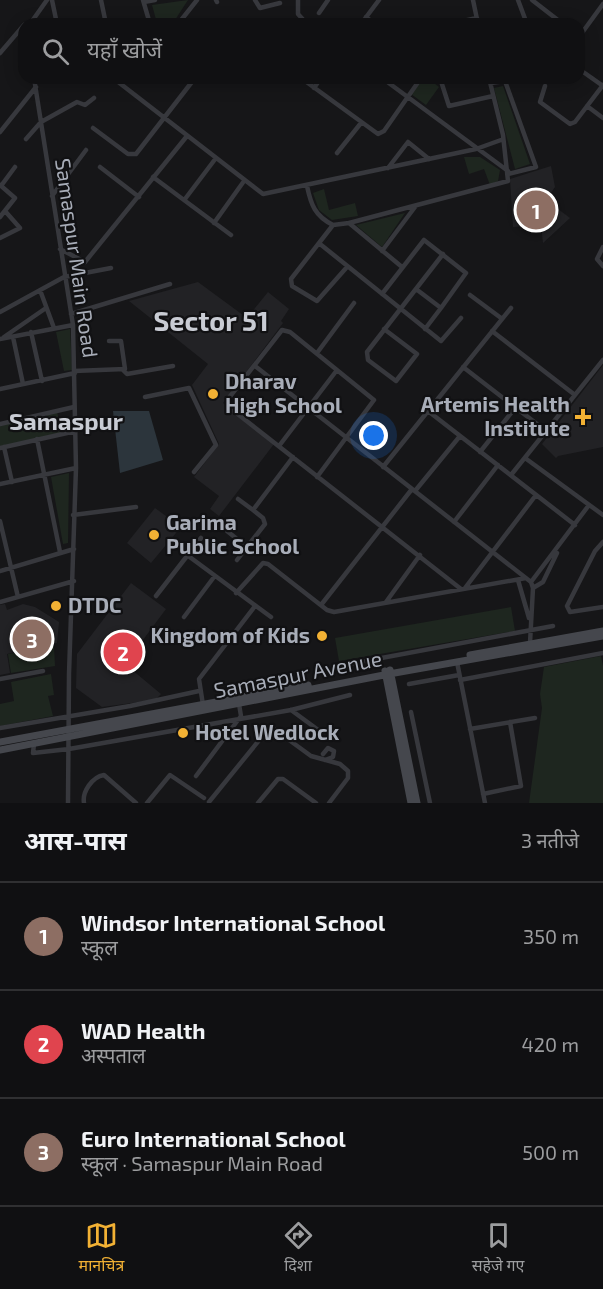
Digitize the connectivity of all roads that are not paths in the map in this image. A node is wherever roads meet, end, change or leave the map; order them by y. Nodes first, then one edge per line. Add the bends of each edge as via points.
1 (47, 0) edge
2 (52, 0) edge
3 (101, 0) edge
4 (156, 0) edge
5 (197, 0) edge
6 (255, 0) edge
7 (298, 0) edge
8 (328, 0) edge
9 (379, 0) edge
10 (473, 0) edge
11 (518, 0) edge
12 (532, 0) edge
13 (144, 1) edge
14 (280, 3) dead end
15 (603, 4) edge
16 (319, 13) dead end
17 (366, 17) edge
18 (32, 18) edge
19 (56, 18) edge
20 (105, 18) edge
21 (148, 18) edge
22 (183, 18) edge
23 (302, 18) edge
24 (476, 18) edge
25 (525, 18) edge
26 (555, 18) edge
27 (585, 29) edge
28 (18, 34) edge
29 (0, 53) edge
30 (585, 73) edge
31 (35, 84) edge
32 (121, 84) edge
33 (190, 84) edge
34 (309, 84) edge
35 (317, 84) edge
36 (390, 84) edge
37 (417, 84) edge
38 (442, 84) edge
39 (491, 84) edge
40 (506, 84) edge
41 (545, 86) dead end
42 (603, 86) edge
43 (36, 87) junction
44 (314, 88) junction
45 (493, 96) junction
46 (407, 97) junction
47 (94, 98) dead end
48 (587, 106) junction
49 (164, 118) junction
50 (603, 118) edge
51 (41, 122) junction
52 (361, 123) junction
53 (93, 128) dead end
54 (0, 132) edge
55 (187, 136) junction
56 (26, 139) dead end
57 (501, 140) junction
58 (476, 149) junction
59 (86, 150) dead end
60 (337, 153) dead end
61 (216, 158) junction
62 (429, 159) junction
63 (15, 166) dead end
64 (100, 167) dead end
65 (388, 168) junction
66 (508, 173) junction
67 (153, 177) junction
68 (244, 181) junction
69 (1, 185) edge
70 (307, 186) junction
71 (52, 196) junction
72 (139, 196) junction
73 (184, 199) junction
74 (415, 207) junction
75 (5, 211) junction
76 (0, 217) edge
77 (214, 223) junction
78 (349, 223) junction
79 (333, 225) junction
80 (231, 235) dead end
81 (0, 238) edge
82 (320, 244) junction
83 (603, 248) edge
84 (60, 249) junction
85 (382, 251) junction
86 (443, 254) junction
87 (603, 266) edge
88 (111, 267) dead end
89 (347, 267) junction
90 (402, 267) junction
91 (64, 278) junction
92 (170, 284) dead end
93 (416, 289) junction
94 (40, 290) junction
95 (382, 294) junction
96 (470, 295) dead end
97 (354, 303) dead end
98 (46, 308) junction
99 (441, 308) junction
100 (511, 308) dead end
101 (400, 309) junction
102 (0, 312) edge
103 (71, 314) junction
104 (461, 318) dead end
105 (501, 318) junction
106 (73, 325) junction
107 (54, 328) junction
108 (384, 329) junction
109 (425, 329) junction
110 (31, 332) junction
111 (492, 332) junction
112 (13, 337) junction
113 (1, 339) edge
114 (109, 341) dead end
115 (317, 353) junction
116 (603, 360) edge
117 (173, 366) dead end
118 (255, 366) junction
119 (463, 368) junction
120 (123, 370) junction
121 (337, 370) junction
122 (74, 372) junction
123 (42, 381) junction
124 (23, 384) junction
125 (0, 389) edge
126 (575, 395) junction
127 (145, 397) dead end
128 (74, 407) junction
129 (308, 408) junction
130 (514, 408) junction
131 (428, 411) junction
132 (0, 415) edge
133 (1, 423) edge
134 (76, 431) junction
135 (546, 431) junction
136 (459, 435) junction
137 (346, 438) junction
138 (37, 439) junction
139 (279, 446) junction
140 (2, 448) edge
141 (480, 452) junction
142 (293, 457) junction
143 (525, 458) junction
144 (498, 465) junction
145 (383, 467) junction
146 (76, 468) junction
147 (194, 472) dead end
148 (46, 475) junction
149 (511, 475) junction
150 (317, 477) junction
151 (12, 482) junction
152 (0, 484) edge
153 (414, 490) junction
154 (536, 495) junction
155 (238, 499) dead end
156 (589, 505) junction
157 (136, 507) dead end
158 (253, 510) junction
159 (73, 515) junction
160 (603, 515) edge
161 (0, 521) edge
162 (454, 522) junction
163 (575, 525) junction
164 (383, 527) junction
165 (227, 531) dead end
166 (201, 538) dead end
167 (603, 542) edge
168 (247, 547) junction
169 (559, 548) junction
170 (74, 549) junction
171 (60, 552) junction
172 (492, 554) junction
173 (187, 555) junction
174 (420, 555) junction
175 (237, 560) dead end
176 (9, 568) junction
177 (0, 572) edge
178 (214, 577) junction
179 (526, 578) junction
180 (518, 580) junction
181 (74, 582) junction
182 (531, 582) junction
183 (533, 588) junction
184 (463, 589) junction
185 (236, 593) junction
186 (156, 596) dead end
187 (18, 597) junction
188 (0, 602) edge
189 (386, 602) junction
190 (321, 605) junction
191 (255, 606) junction
192 (603, 608) edge
193 (184, 617) dead end
194 (271, 617) dead end
195 (530, 621) junction
196 (553, 626) dead end
197 (603, 631) edge
198 (530, 632) junction
199 (603, 636) edge
200 (530, 643) junction
201 (603, 653) edge
202 (457, 662) junction
203 (344, 665) dead end
204 (43, 671) dead end
205 (388, 672) junction
206 (460, 677) junction
207 (0, 679) edge
208 (409, 684) dead end
209 (199, 691) junction
210 (350, 695) dead end
211 (239, 704) junction
212 (203, 705) junction
213 (291, 710) junction
214 (411, 712) dead end
215 (241, 717) junction
216 (69, 718) junction
217 (535, 718) dead end
218 (510, 722) junction
219 (0, 728) edge
220 (470, 729) junction
221 (321, 732) dead end
222 (70, 734) junction
223 (0, 742) edge
224 (34, 744) junction
225 (69, 749) junction
226 (0, 750) edge
227 (196, 776) dead end
228 (483, 794) junction
229 (207, 801) edge
230 (68, 803) edge
231 (84, 803) edge
232 (135, 803) edge
233 (147, 803) edge
234 (200, 803) edge
235 (258, 803) edge
236 (316, 803) edge
237 (329, 803) edge
238 (411, 803) edge
239 (417, 803) edge
240 (430, 803) edge
241 (485, 803) edge

1 - 18 street
2 - 19 street
3 - 20 street
4 - 13 street
5 - 22 street
6 - 14 street via 260,8
7 - 23 street
8 - 16 street
9 - 17 street
10 - 24 street
11 - 25 street
12 - 26 street
13 - 21 street
15 - 27 street
28 - 29 street
30 - 42 street
31 - 43 street, Samaspur Main Road
32 - 49 street
33 - 49 street
34 - 44 street
35 - 44 street
36 - 46 street
37 - 46 street
38 - 45 street via 449,106
39 - 45 street
40 - 66 street via 536,167
41 - 48 street via 540,102 566,122 575,122
42 - 48 street
43 - 51 street, Samaspur Main Road
43 - 54 street
44 - 52 street
45 - 57 street
46 - 52 street via 382,133 378,135
46 - 58 street
47 - 51 street via 84,105 76,102
48 - 50 street
49 - 53 street via 132,156
49 - 55 street
51 - 56 street
51 - 71 street, Samaspur Main Road
52 - 60 street
55 - 61 street
55 - 67 street
57 - 58 street
57 - 66 street
58 - 62 street
58 - 66 street
59 - 71 street
61 - 68 street
61 - 73 street
62 - 65 street
62 - 65 street via 408,142
63 - 69 street
64 - 72 street
65 - 70 street
66 - 74 street via 508,181
67 - 72 street
67 - 73 street
68 - 70 street via 263,194
68 - 77 street
69 - 75 street via 15,196
70 - 79 street via 312,209
71 - 84 street, Samaspur Main Road
72 - 84 street via 85,262
73 - 77 street
74 - 78 street
74 - 85 street
75 - 76 street
75 - 81 street via 20,228
77 - 80 street
78 - 79 street
78 - 85 street
79 - 82 street
82 - 89 street
82 - 89 street via 291,279 292,286 317,302
83 - 87 street via 597,259
84 - 91 street, Samaspur Main Road
85 - 90 street
86 - 90 street via 424,240
86 - 93 street
86 - 99 street via 466,273
88 - 91 street
89 - 95 street
90 - 95 street
91 - 94 street
91 - 103 street, Samaspur Main Road
92 - 103 street
93 - 99 street
93 - 101 street
94 - 98 street
94 - 102 street
95 - 101 street
96 - 105 street
97 - 115 street
98 - 107 street
98 - 113 street
99 - 109 street
100 - 105 street
101 - 108 street
101 - 109 street
103 - 106 street, Samaspur Main Road
104 - 109 street via 441,341
105 - 111 street
106 - 107 street
106 - 122 street, Samaspur Main Road
107 - 110 street
108 - 108 street via 417,354 396,381 366,356
110 - 112 street
110 - 123 street
111 - 119 street
111 - 126 street
112 - 113 street
112 - 124 street
114 - 120 street via 121,341 126,367
115 - 118 street via 282,330
115 - 121 street
116 - 126 street
117 - 120 street via 127,374
118 - 129 street
118 - 139 street via 228,404
119 - 130 street
119 - 131 street
120 - 122 street
121 - 129 street
121 - 137 street via 374,400
122 - 123 street
122 - 128 street, Samaspur Main Road
123 - 124 street
124 - 125 street
126 - 135 street
127 - 147 street via 189,388 216,445
128 - 133 street
128 - 134 street, Samaspur Main Road
129 - 137 street
129 - 139 street
130 - 135 street
130 - 141 street
131 - 136 street
131 - 145 street
132 - 133 street
134 - 138 street
134 - 146 street, Samaspur Main Road
135 - 143 street
136 - 141 street
136 - 153 street
137 - 145 street
137 - 150 street
138 - 140 street
138 - 148 street
139 - 142 street
140 - 151 street
141 - 144 street
142 - 150 street
142 - 158 street
143 - 149 street
143 - 156 street
144 - 149 street
144 - 162 street
145 - 153 street
146 - 148 street
146 - 159 street, Samaspur Main Road
148 - 151 street
148 - 171 street
149 - 154 street
150 - 164 street
151 - 152 street
153 - 162 street
153 - 164 street
154 - 163 street
154 - 172 street
155 - 158 street
156 - 160 street
156 - 163 street
157 - 159 street
158 - 168 street via 265,524
159 - 170 street, Samaspur Main Road
161 - 176 street
162 - 172 street
163 - 169 street
164 - 174 street
164 - 190 street
165 - 168 street
166 - 173 street
167 - 192 street via 567,606 570,612
168 - 175 street
169 - 182 street
169 - 183 street via 545,579
170 - 171 street
170 - 181 street, Samaspur Main Road
171 - 176 street
172 - 179 street
172 - 184 street
173 - 178 street
173 - 186 street
174 - 184 street
174 - 189 street
176 - 177 street
176 - 187 street
178 - 185 street
178 - 193 street
179 - 180 street
179 - 182 street
180 - 184 street
180 - 195 street
181 - 187 street
181 - 216 street, Samaspur Main Road
182 - 183 street
183 - 195 street
184 - 189 street
185 - 190 street via 263,562
185 - 191 street
187 - 188 street
189 - 190 street via 334,612
191 - 194 street
191 - 209 street via 199,679
195 - 198 street
196 - 198 street
197 - 200 main road, Samaspur Avenue
198 - 200 street
198 - 203 street
199 - 202 main road, Samaspur Avenue
200 - 205 main road, Samaspur Avenue
201 - 206 street
202 - 205 main road, Samaspur Avenue
202 - 206 street
204 - 207 street
205 - 211 main road, Samaspur Avenue
205 - 212 main road, Samaspur Avenue
205 - 238 main road
205 - 239 main road
206 - 208 street
206 - 220 street
209 - 212 street
209 - 216 street
210 - 213 street
211 - 215 street
211 - 222 main road, Samaspur Avenue
212 - 222 main road, Samaspur Avenue
213 - 215 street
213 - 221 street
214 - 240 street
215 - 225 street
215 - 227 street
216 - 219 street
216 - 222 street, Samaspur Main Road
217 - 218 street
218 - 220 street
218 - 228 street via 521,786
220 - 228 street
222 - 223 main road, Samaspur Avenue
222 - 224 main road, Samaspur Avenue
222 - 225 street, Samaspur Main Road
224 - 225 street via 33,753
224 - 226 main road, Samaspur Avenue
225 - 230 street, Samaspur Main Road
228 - 241 street
229 - 233 street via 170,775
229 - 234 street
229 - 237 street via 269,729 274,729 311,756 343,766 349,775
231 - 232 street via 86,791 98,776 104,775
235 - 236 street via 278,779

